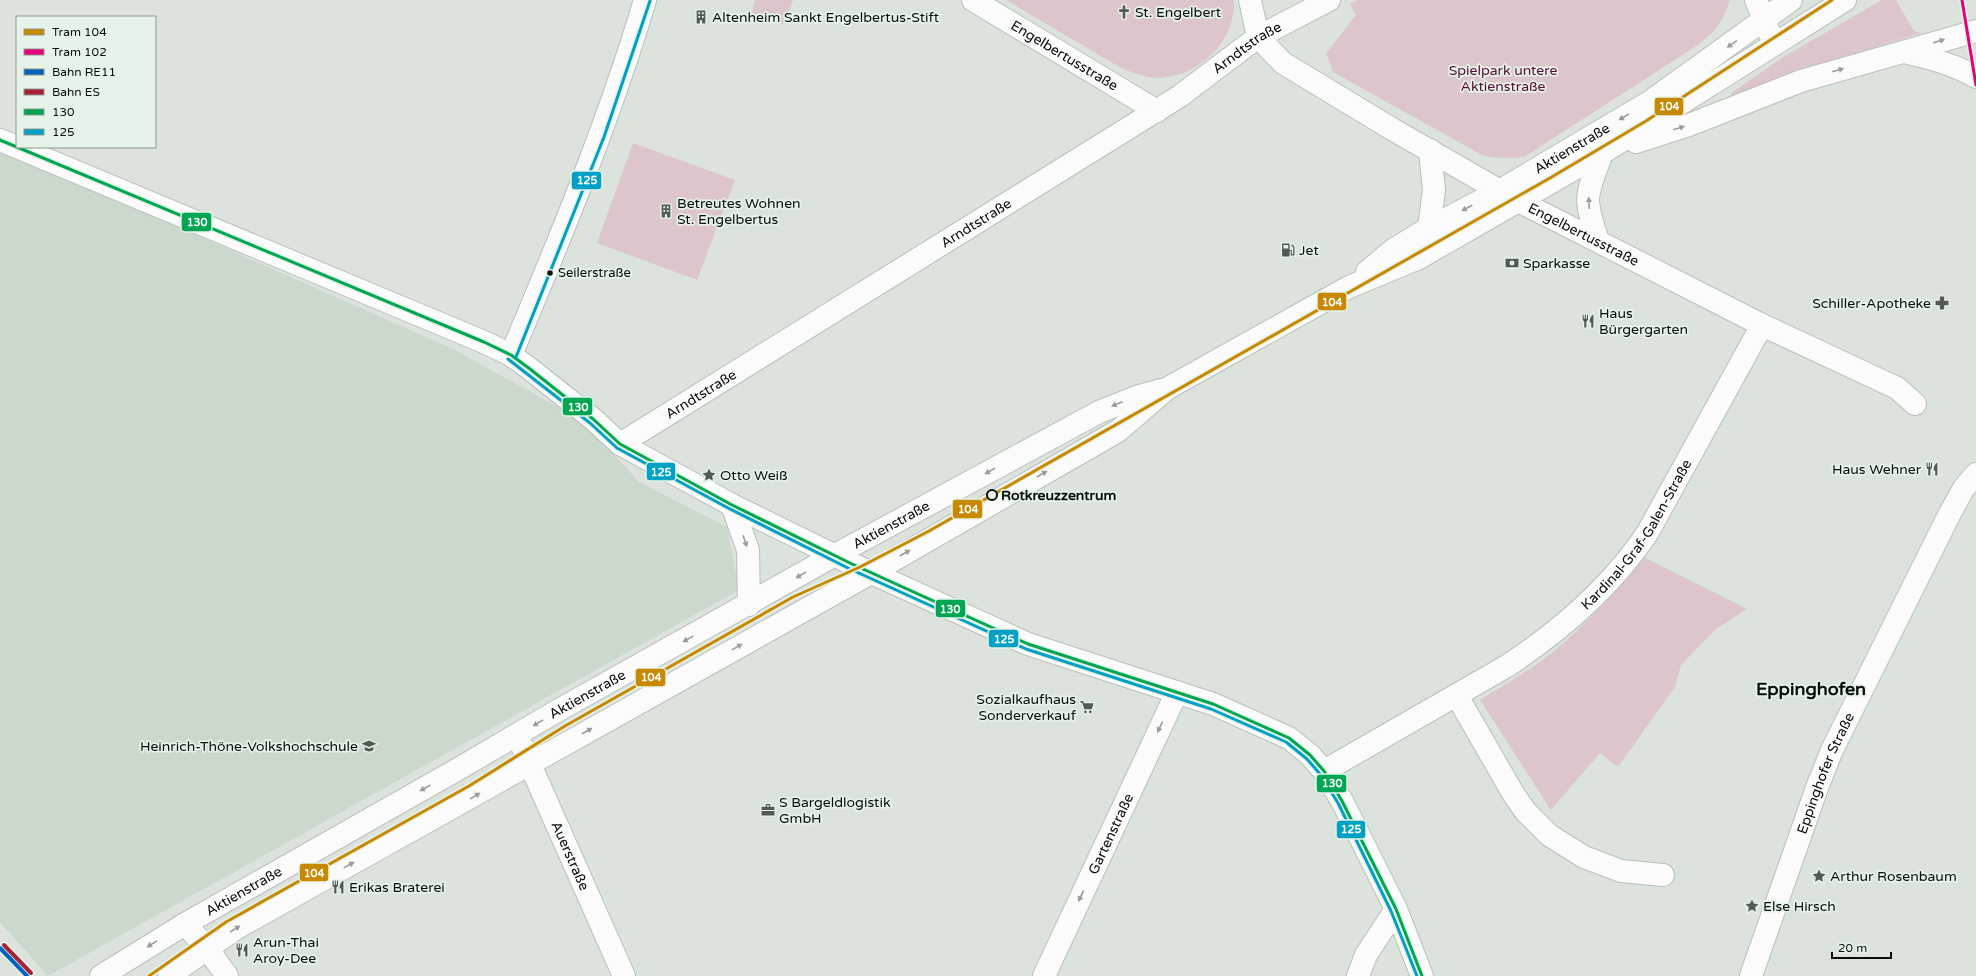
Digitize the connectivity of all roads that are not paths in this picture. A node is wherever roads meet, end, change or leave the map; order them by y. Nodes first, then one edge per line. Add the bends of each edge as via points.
1 (645, 0) edge
2 (973, 0) edge
3 (1250, 0) edge
4 (1329, 0) edge
5 (1756, 0) edge
6 (1791, 0) edge
7 (1845, 0) edge
8 (1763, 21) junction
9 (1976, 31) edge
10 (1258, 37) junction
11 (1776, 43) junction
12 (1903, 52) junction
13 (1976, 77) edge
14 (1157, 111) junction
15 (0, 140) edge
16 (16, 147) edge
17 (19, 148) edge
18 (1430, 150) junction
19 (1602, 153) junction
20 (1510, 196) junction
21 (1429, 228) junction
22 (1598, 241) junction
23 (1348, 287) junction
24 (1762, 325) junction
25 (511, 355) junction
26 (1168, 388) junction
27 (1915, 404) dead end
28 (620, 444) junction
29 (1976, 474) edge
30 (732, 505) junction
31 (835, 555) junction
32 (871, 573) junction
33 (748, 605) junction
34 (1177, 692) junction
35 (1457, 696) junction
36 (517, 735) junction
37 (528, 763) junction
38 (1324, 771) junction
39 (1663, 875) dead end
40 (1396, 909) junction
41 (185, 924) junction
42 (207, 948) junction
43 (101, 976) edge
44 (170, 976) edge
45 (226, 976) edge
46 (624, 976) edge
47 (1044, 976) edge
48 (1358, 976) edge
49 (1422, 976) edge
50 (1751, 976) edge

1 - 25 street via 570,209
2 - 14 street, Engelbertusstraße
3 - 10 street
4 - 10 street, Arndtstraße
5 - 8 street
6 - 8 street, Aktienstraße
7 - 11 street, Aktienstraße
8 - 11 street
8 -> 20 street, Aktienstraße via 1651,101
12 -> 9 street
10 - 14 street, Arndtstraße via 1210,76
10 - 18 street, Engelbertusstraße via 1283,63
11 - 19 street, Aktienstraße
12 - 13 street via 1933,58 1961,68
19 -> 12 street via 1689,125 1801,81
14 - 28 street, Arndtstraße
15 - 16 street
17 - 25 street
18 - 20 street, Engelbertusstraße
18 - 21 street via 1434,190
19 - 20 street, Aktienstraße
22 -> 19 street via 1588,200
20 -> 21 street, Aktienstraße
20 - 22 street, Engelbertusstraße
20 - 23 street, Aktienstraße via 1419,258
21 - 23 street, Aktienstraße via 1394,250
22 - 24 street, Engelbertusstraße
23 - 26 street, Aktienstraße
24 - 27 street, Engelbertusstraße via 1897,388
24 - 35 street, Kardinal-Graf-Galen-Straße via 1670,495 1636,550 1591,600 1532,650
25 - 28 street via 593,419
26 -> 31 street, Aktienstraße via 1099,412
32 -> 26 street, Aktienstraße via 1118,431
28 - 30 street
29 - 50 street, Eppinghofer Straße via 1964,488 1949,515 1832,750
30 - 31 street
30 -> 33 street via 748,550
31 - 32 street
31 -> 33 street, Aktienstraße
32 - 34 street via 1028,644
37 -> 32 street, Aktienstraße
33 -> 36 street, Aktienstraße
34 - 38 street via 1213,704 1289,738 1310,755
34 -> 47 street, Gartenstraße
35 - 38 street, Kardinal-Graf-Galen-Straße
35 - 39 street via 1514,795 1526,812 1550,835 1584,857 1621,871
36 - 37 street, Auerstraße
36 -> 41 street, Aktienstraße
42 -> 37 street, Aktienstraße via 235,929 465,802
37 - 46 street, Auerstraße
38 - 40 street via 1364,842
40 - 48 street via 1366,955
40 - 49 street
41 - 42 street
41 -> 43 street, Aktienstraße
42 - 44 street, Aktienstraße
42 - 45 street

